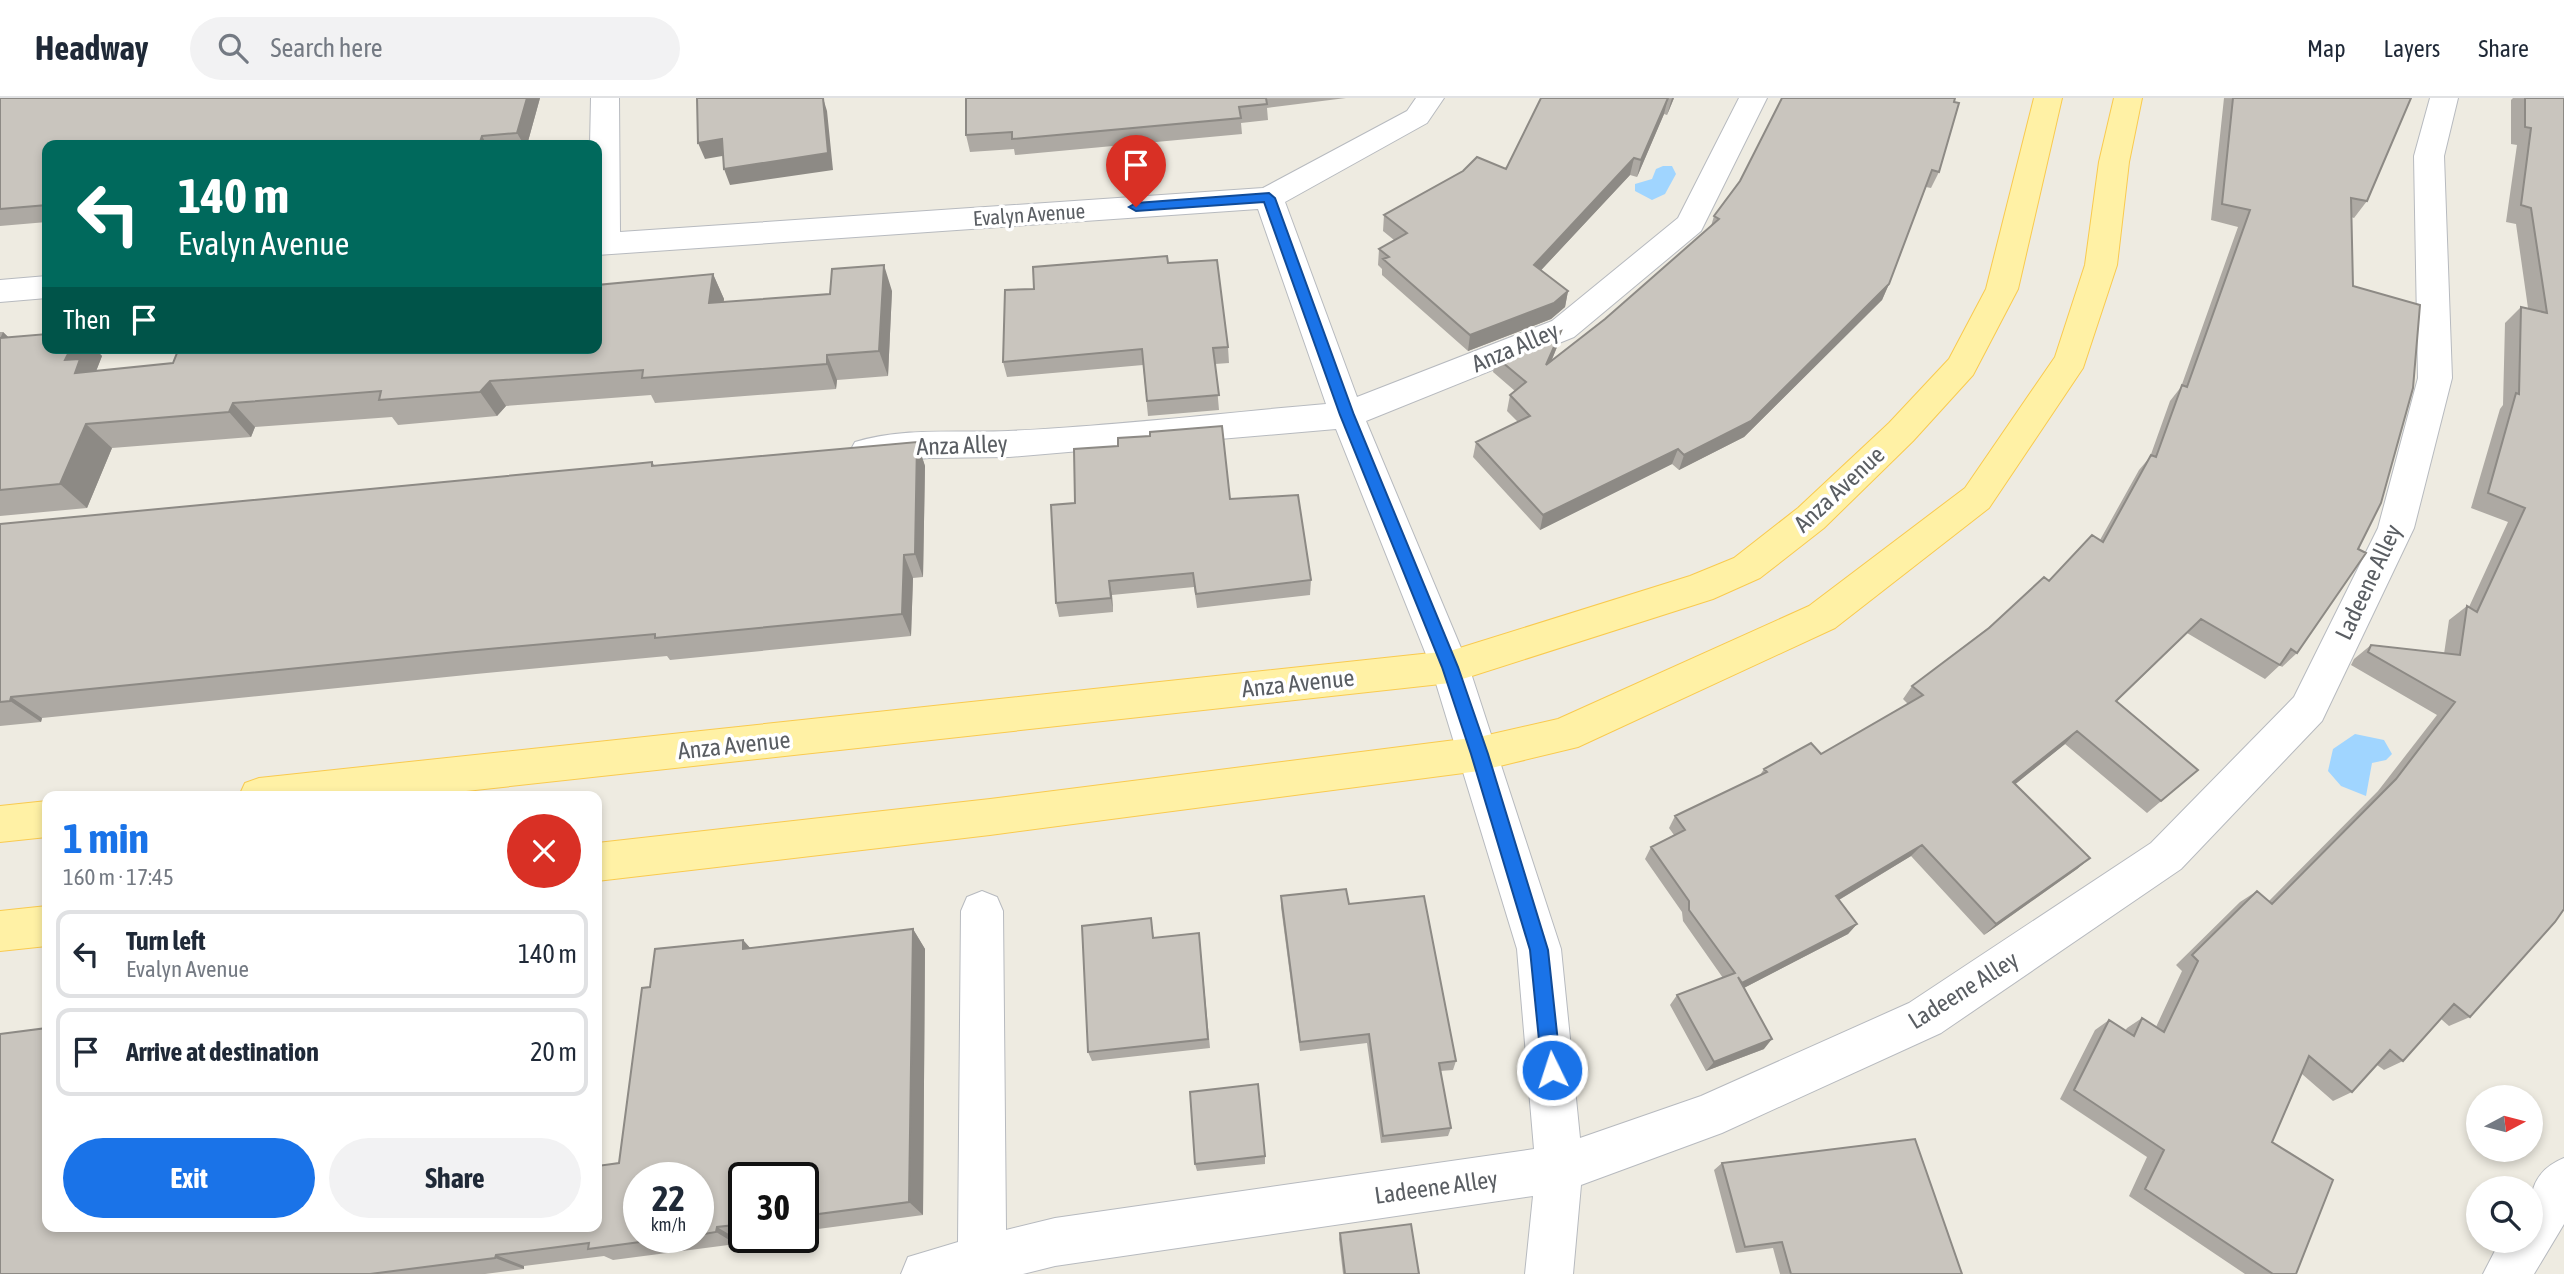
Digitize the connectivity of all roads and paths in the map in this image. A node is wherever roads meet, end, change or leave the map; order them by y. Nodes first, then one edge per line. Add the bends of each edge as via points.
1 (605, 98) edge
2 (1430, 98) edge
3 (1753, 98) edge
4 (2048, 98) edge
5 (2128, 98) edge
6 (2444, 98) edge
7 (1269, 198) junction
8 (602, 207) edge
9 (602, 243) edge
10 (42, 287) edge
11 (0, 291) edge
12 (1347, 415) junction
13 (832, 454) edge
14 (1450, 667) junction
15 (1479, 754) junction
16 (305, 791) edge
17 (42, 820) edge
18 (0, 824) edge
19 (602, 861) edge
20 (982, 911) dead end
21 (42, 927) edge
22 (0, 931) edge
23 (1559, 1169) junction
24 (2564, 1181) edge
25 (2543, 1214) edge
26 (2520, 1253) edge
27 (982, 1260) junction
28 (925, 1274) edge
29 (1549, 1274) edge
30 (2507, 1274) edge

1 - 8 street
2 - 7 street, Evalyn Avenue via 1417,117
3 - 12 street, Anza Alley via 1690,224 1563,329
4 - 14 main road, Anza Avenue via 2002,289 1961,367 1831,499 1747,568 1700,588
5 - 15 main road via 2114,162 2101,265 2071,360 1977,498 1822,617 1564,734
6 - 23 street, Ladeene Alley via 2428,156 2435,378 2396,528 2308,709 2166,856 1925,1018 1706,1116
7 - 9 street, Evalyn Avenue
7 - 12 street
10 - 11 street
12 - 13 street, Anza Alley
12 - 14 street
14 - 15 street
14 - 16 main road, Anza Avenue
15 - 19 main road
15 - 23 street via 1539,950
17 - 18 main road
20 - 27 street
21 - 22 main road
23 - 27 street, Ladeene Alley via 1055,1242
23 - 29 street
24 - 25 street
26 - 30 street
27 - 28 street, Ladeene Alley

